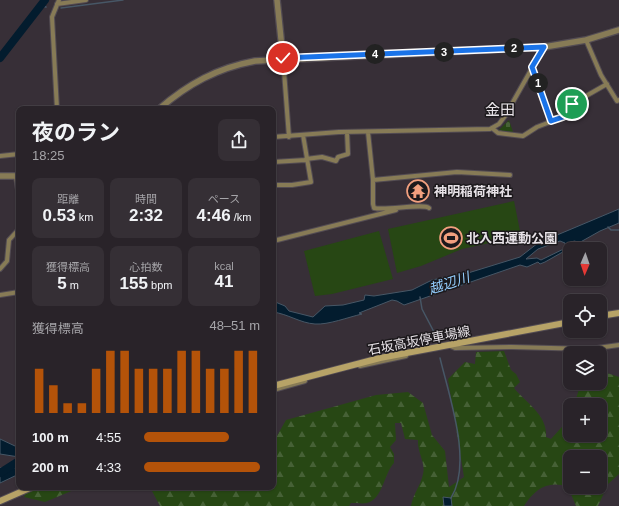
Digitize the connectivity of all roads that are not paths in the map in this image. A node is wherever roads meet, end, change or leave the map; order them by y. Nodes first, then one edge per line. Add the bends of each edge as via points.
1 (86, 0) edge
2 (277, 0) edge
3 (58, 2) edge
4 (619, 30) edge
5 (586, 40) junction
6 (544, 47) junction
7 (283, 58) junction
8 (532, 67) junction
9 (607, 84) junction
10 (619, 100) edge
11 (58, 106) edge
12 (163, 106) edge
13 (551, 121) junction
14 (492, 128) junction
15 (347, 132) junction
16 (368, 132) junction
17 (303, 135) junction
18 (289, 136) junction
19 (276, 137) edge
20 (16, 154) edge
21 (0, 156) edge
22 (306, 160) junction
23 (276, 162) edge
24 (510, 174) dead end
25 (0, 176) edge
26 (16, 176) edge
27 (373, 180) junction
28 (276, 185) edge
29 (400, 208) junction
30 (429, 208) dead end
31 (16, 232) edge
32 (276, 240) edge
33 (0, 269) edge
34 (16, 292) edge
35 (0, 295) edge
36 (619, 313) edge
37 (607, 315) edge
38 (563, 323) edge
39 (445, 345) junction
40 (619, 345) edge
41 (276, 385) edge
42 (276, 389) edge
43 (25, 490) edge
44 (0, 501) edge

1 - 3 street
2 - 7 street
3 - 11 street via 52,17
4 - 5 street
5 - 6 street
5 - 9 street
6 - 7 street
6 - 8 street
7 - 12 street via 245,63 215,72 187,87
7 - 18 street
8 - 13 street
8 - 14 street via 505,116
9 - 10 street via 617,101
9 - 13 street via 572,104 563,117
13 - 14 street via 523,136 498,133
14 - 16 street via 475,131
15 - 16 street
15 - 17 street
15 - 22 street via 348,154 338,157 336,161 322,157
16 - 27 street
17 - 18 street
17 - 22 street
18 - 19 street
20 - 21 street
22 - 23 street
22 - 28 street via 311,182
24 - 27 street via 457,172
25 - 26 street
27 - 29 street via 374,208
29 - 30 street
29 - 32 street
31 - 33 street via 8,240 7,261
34 - 35 street
36 - 37 main road
38 - 39 main road, 石坂高坂停車場線
39 - 40 street via 455,348 590,349
39 - 41 main road, 石坂高坂停車場線 via 344,366
39 - 42 street
43 - 44 main road

